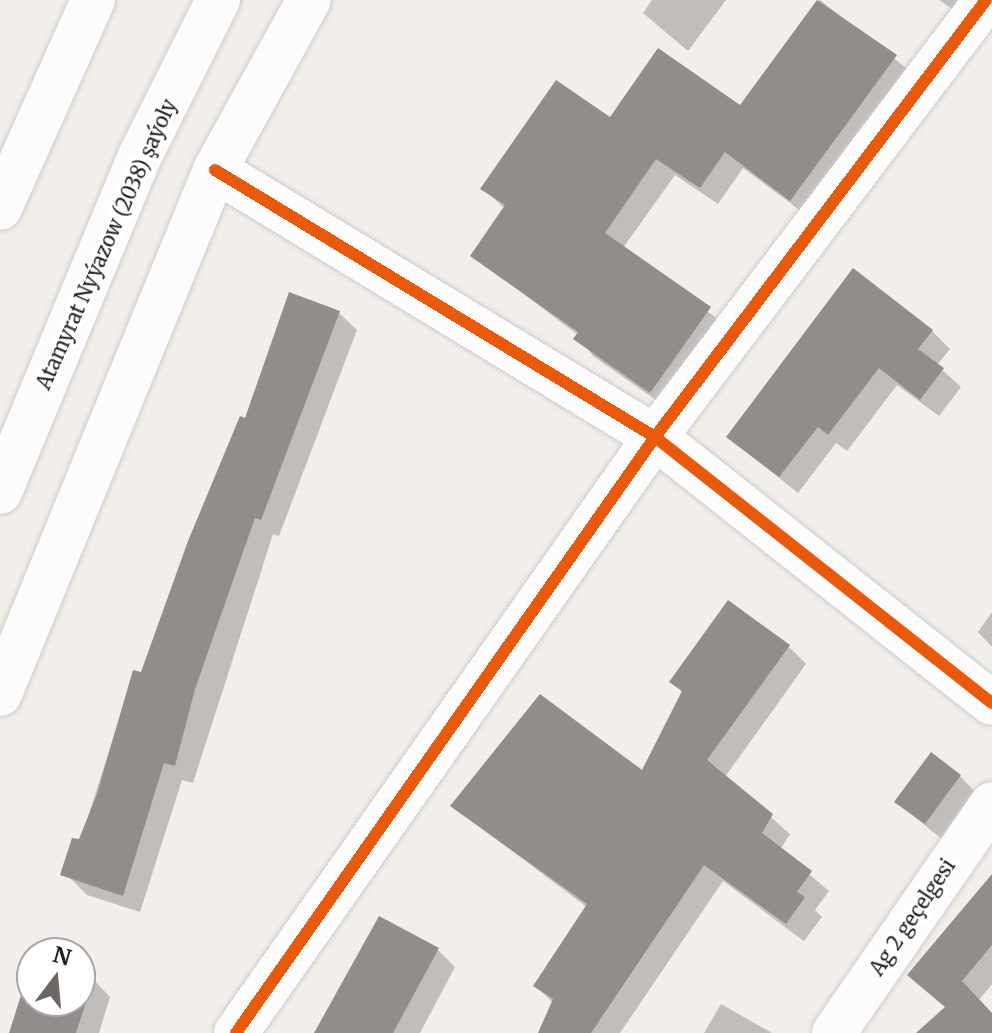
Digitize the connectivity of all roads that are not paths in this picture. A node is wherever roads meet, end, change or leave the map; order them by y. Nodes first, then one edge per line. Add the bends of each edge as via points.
1 (93, 0) edge
2 (218, 0) edge
3 (309, 0) edge
4 (986, 0) edge
5 (215, 170) junction
6 (0, 208) edge
7 (655, 437) junction
8 (0, 492) edge
9 (0, 694) edge
10 (992, 703) edge
11 (992, 804) edge
12 (236, 1033) edge
13 (834, 1033) edge

1 - 6 street
2 - 8 street, Atamyrat Nyýazow (2038) şaýoly via 141,154
3 - 5 street
4 - 7 street
5 - 7 street
5 - 9 street
7 - 10 street
7 - 12 street
11 - 13 street, Ag 2 geçelgesi

